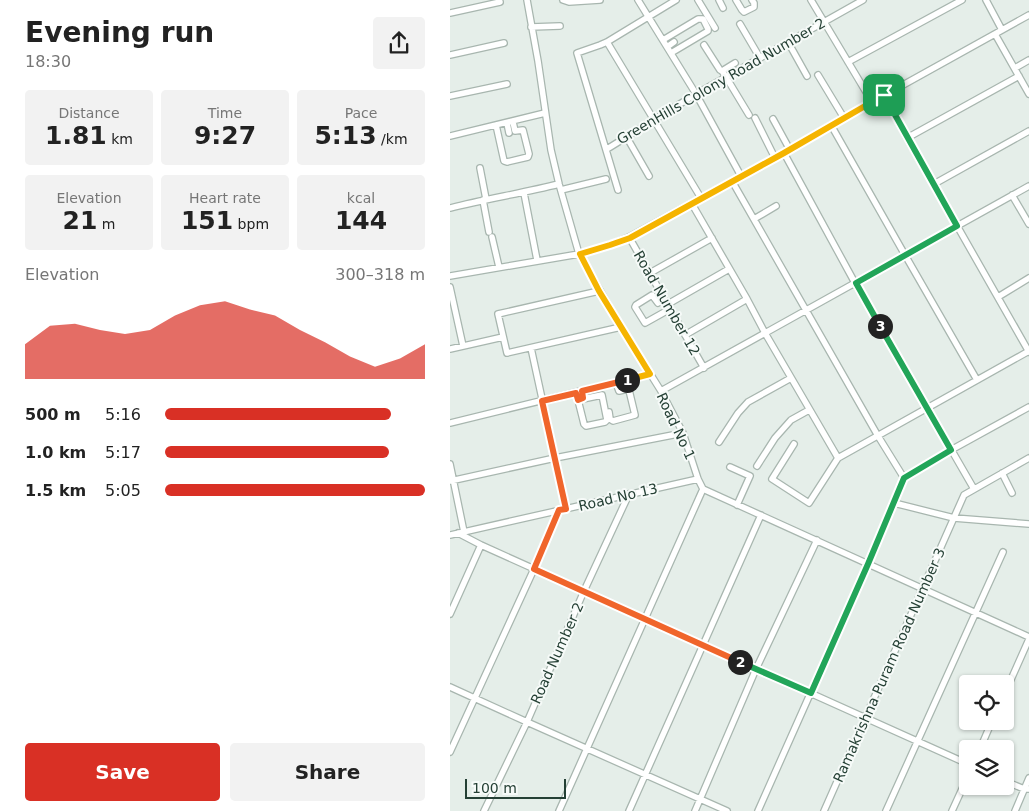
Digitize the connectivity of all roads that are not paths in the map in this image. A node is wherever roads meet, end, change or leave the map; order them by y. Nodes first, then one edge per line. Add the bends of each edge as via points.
1 (527, 0) edge
2 (563, 0) edge
3 (600, 0) edge
4 (638, 0) edge
5 (675, 0) edge
6 (698, 0) edge
7 (719, 0) edge
8 (736, 0) edge
9 (811, 0) edge
10 (863, 0) edge
11 (962, 0) edge
12 (986, 0) edge
13 (755, 1) edge
14 (500, 2) dead end
15 (855, 2) edge
16 (723, 8) dead end
17 (450, 13) edge
18 (1029, 15) edge
19 (648, 16) junction
20 (824, 21) junction
21 (740, 24) dead end
22 (560, 26) dead end
23 (532, 27) junction
24 (715, 28) dead end
25 (1002, 30) junction
26 (995, 34) junction
27 (663, 40) junction
28 (607, 42) junction
29 (674, 42) dead end
30 (788, 42) junction
31 (504, 43) dead end
32 (704, 46) dead end
33 (667, 47) junction
34 (671, 53) junction
35 (450, 55) edge
36 (760, 58) junction
37 (1029, 60) edge
38 (848, 62) junction
39 (686, 64) dead end
40 (680, 68) junction
41 (1015, 68) junction
42 (722, 71) junction
43 (736, 71) junction
44 (818, 75) dead end
45 (807, 76) dead end
46 (1019, 76) junction
47 (726, 77) junction
48 (507, 84) dead end
49 (696, 94) junction
50 (1029, 94) edge
51 (884, 95) junction
52 (450, 96) edge
53 (872, 102) junction
54 (545, 114) junction
55 (844, 118) junction
56 (653, 119) junction
57 (773, 119) dead end
58 (510, 122) junction
59 (496, 125) junction
60 (831, 125) junction
61 (1029, 131) edge
62 (509, 133) dead end
63 (450, 136) edge
64 (626, 136) junction
65 (907, 138) junction
66 (606, 149) junction
67 (787, 151) junction
68 (775, 158) junction
69 (480, 168) dead end
70 (649, 176) dead end
71 (740, 176) junction
72 (606, 179) dead end
73 (732, 181) junction
74 (934, 184) junction
75 (1029, 186) edge
76 (560, 187) junction
77 (618, 190) dead end
78 (524, 193) junction
79 (1012, 195) junction
80 (701, 198) junction
81 (484, 200) junction
82 (692, 204) junction
83 (776, 206) dead end
84 (450, 208) edge
85 (754, 219) junction
86 (1029, 224) edge
87 (957, 226) junction
88 (630, 238) junction
89 (712, 238) junction
90 (580, 254) junction
91 (905, 255) junction
92 (537, 260) junction
93 (499, 267) junction
94 (729, 269) junction
95 (650, 272) junction
96 (450, 276) edge
97 (1029, 278) edge
98 (856, 283) junction
99 (450, 287) edge
100 (599, 291) junction
101 (998, 297) junction
102 (748, 299) junction
103 (667, 304) junction
104 (807, 310) junction
105 (621, 327) junction
106 (765, 333) junction
107 (685, 335) junction
108 (503, 338) junction
109 (462, 346) junction
110 (531, 348) junction
111 (450, 349) edge
112 (1029, 352) edge
113 (704, 368) junction
114 (650, 374) junction
115 (791, 378) junction
116 (978, 380) junction
117 (616, 383) junction
118 (604, 386) junction
119 (661, 391) junction
120 (579, 392) junction
121 (582, 399) junction
122 (542, 401) junction
123 (1029, 407) edge
124 (927, 408) junction
125 (809, 410) junction
126 (450, 423) edge
127 (683, 433) junction
128 (878, 436) junction
129 (719, 442) dead end
130 (794, 444) dead end
131 (951, 450) junction
132 (555, 458) junction
133 (838, 458) junction
134 (1029, 458) edge
135 (450, 464) edge
136 (758, 466) dead end
137 (730, 467) dead end
138 (1002, 473) junction
139 (904, 478) junction
140 (698, 479) junction
141 (451, 481) edge
142 (703, 489) junction
143 (974, 489) junction
144 (1012, 493) dead end
145 (629, 494) junction
146 (894, 503) junction
147 (737, 505) junction
148 (562, 509) junction
149 (761, 515) junction
150 (954, 518) junction
151 (1029, 524) edge
152 (461, 533) junction
153 (450, 535) edge
154 (817, 540) junction
155 (481, 545) junction
156 (1003, 552) dead end
157 (868, 564) junction
158 (534, 569) junction
159 (923, 589) junction
160 (584, 591) junction
161 (976, 613) junction
162 (450, 614) edge
163 (645, 619) junction
164 (1029, 638) edge
165 (703, 645) junction
166 (756, 669) junction
167 (1013, 675) edge
168 (450, 687) edge
169 (811, 693) junction
170 (475, 698) junction
171 (866, 718) junction
172 (527, 722) junction
173 (918, 741) junction
174 (587, 749) junction
175 (450, 752) edge
176 (959, 760) edge
177 (646, 774) junction
178 (1029, 778) edge
179 (1014, 784) edge
180 (1027, 789) edge
181 (959, 795) edge
182 (701, 798) junction
183 (484, 811) edge
184 (559, 811) edge
185 (629, 811) edge
186 (695, 811) edge
187 (727, 811) edge
188 (758, 811) edge
189 (824, 811) edge
190 (886, 811) edge
191 (952, 811) edge
192 (1015, 811) edge

1 - 23 street, Road No 1
2 - 3 street
4 - 19 street
5 - 19 street
6 - 24 street
7 - 16 street
8 - 13 street via 744,12 754,7
9 - 20 street
10 - 15 street, GreenHills Colony Road Number 2
11 - 38 street
12 - 25 street
14 - 17 street
15 - 20 street, GreenHills Colony Road Number 2
18 - 25 street
19 - 27 street
19 - 28 street
20 - 30 street, GreenHills Colony Road Number 2
20 - 38 street
21 - 36 street
22 - 23 street
23 - 54 street, Road No 1
25 - 26 street
26 - 41 street
26 - 51 street
27 - 33 street
27 - 34 street via 703,19 707,32
28 - 56 street
28 - 66 street via 577,53
29 - 33 street
30 - 36 street, GreenHills Colony Road Number 2
30 - 45 street
31 - 35 street
32 - 42 street
33 - 34 street
34 - 40 street
36 - 43 street, GreenHills Colony Road Number 2
37 - 41 street
38 - 53 street
39 - 40 street
40 - 49 street
41 - 46 street
42 - 43 street via 733,64
42 - 47 street
43 - 47 street, GreenHills Colony Road Number 2
44 - 55 street
46 - 50 street
46 - 65 street
47 - 49 street, GreenHills Colony Road Number 2
47 - 68 street
48 - 52 street
49 - 56 street, GreenHills Colony Road Number 2
49 - 71 street
51 - 53 street
51 - 65 street
53 - 55 street
54 - 58 street
54 - 76 street, Road No 1
55 - 60 street
56 - 64 street, GreenHills Colony Road Number 2
56 - 80 street
57 - 67 street
58 - 59 street
58 - 59 street via 515,131 523,130 529,154 507,162 504,161
58 - 62 street
59 - 63 street
60 - 67 street
60 - 91 street
61 - 74 street
64 - 66 street, GreenHills Colony Road Number 2
64 - 70 street
65 - 74 street
66 - 77 street
67 - 68 street
67 - 98 street
68 - 71 street
69 - 81 street
71 - 73 street
72 - 76 street
73 - 80 street
73 - 85 street
74 - 87 street
75 - 79 street
76 - 78 street
76 - 90 street, Road No 1
78 - 81 street
78 - 92 street
79 - 86 street
79 - 87 street
80 - 82 street
81 - 84 street
81 - 93 street
82 - 88 street
82 - 89 street
83 - 85 street
85 - 104 street
87 - 91 street
87 - 101 street
88 - 90 street
88 - 95 street, Road Number 12
89 - 94 street
89 - 95 street
90 - 92 street
90 - 100 street, Road No 1
91 - 98 street
91 - 116 street
92 - 93 street
93 - 96 street
94 - 102 street
94 - 103 street
95 - 103 street, Road Number 12
97 - 101 street
98 - 104 street
98 - 124 street
99 - 109 street
100 - 105 street, Road No 1
100 - 108 street via 498,314
101 - 112 street
102 - 106 street
102 - 107 street
103 - 103 street via 645,323 635,307 652,295 658,303
103 - 107 street, Road Number 12
104 - 106 street
104 - 128 street
105 - 110 street
105 - 114 street, Road No 1
106 - 113 street
106 - 115 street
107 - 113 street, Road Number 12
108 - 109 street
108 - 110 street via 507,353
109 - 111 street
110 - 122 street
112 - 116 street
113 - 119 street
114 - 117 street
114 - 119 street, Road No 1
115 - 125 street
115 - 129 street via 748,402
116 - 124 street
117 - 118 street
117 - 118 street via 618,390 629,390 634,416 611,420
118 - 120 street
119 - 127 street, Road No 1
120 - 121 street
120 - 122 street
121 - 121 street via 584,425 606,421 602,395
122 - 126 street
122 - 132 street
123 - 131 street
124 - 128 street
124 - 131 street
125 - 133 street
125 - 136 street via 791,420 775,438
127 - 132 street
127 - 140 street, Road No 1
128 - 133 street
128 - 139 street
130 - 133 street via 772,478 809,503
131 - 139 street
131 - 143 street
132 - 141 street
132 - 148 street
134 - 138 street
135 - 141 street
137 - 147 street via 750,476
138 - 143 street
138 - 144 street
139 - 146 street
140 - 142 street, Road No 1
140 - 145 street, Road No 13
141 - 152 street
142 - 147 street
142 - 163 street
143 - 150 street via 964,495
145 - 148 street, Road No 13
145 - 160 street, Road Number 2
146 - 150 street
146 - 157 street
147 - 149 street
148 - 152 street, Road No 13
148 - 158 street
149 - 154 street
149 - 165 street
150 - 151 street
150 - 159 street, Ramakrishna Puram Road Number 3
152 - 153 street, Road No 13
152 - 155 street
154 - 157 street
154 - 166 street
155 - 158 street
155 - 162 street
156 - 161 street
157 - 159 street
157 - 169 street
158 - 160 street
158 - 170 street
159 - 161 street
159 - 171 street, Ramakrishna Puram Road Number 3
160 - 163 street
160 - 172 street, Road Number 2
161 - 164 street
161 - 173 street
163 - 165 street
163 - 174 street
164 - 167 street
165 - 166 street
165 - 177 street
166 - 169 street
166 - 182 street
168 - 170 street
169 - 171 street
169 - 188 street
170 - 172 street
170 - 175 street
171 - 173 street
171 - 189 street, Ramakrishna Puram Road Number 3
172 - 174 street
172 - 183 street, Road Number 2
173 - 176 street
173 - 190 street
174 - 177 street
174 - 184 street
177 - 182 street
177 - 185 street
178 - 180 street
179 - 180 street
180 - 192 street
181 - 191 street
182 - 186 street
182 - 187 street

